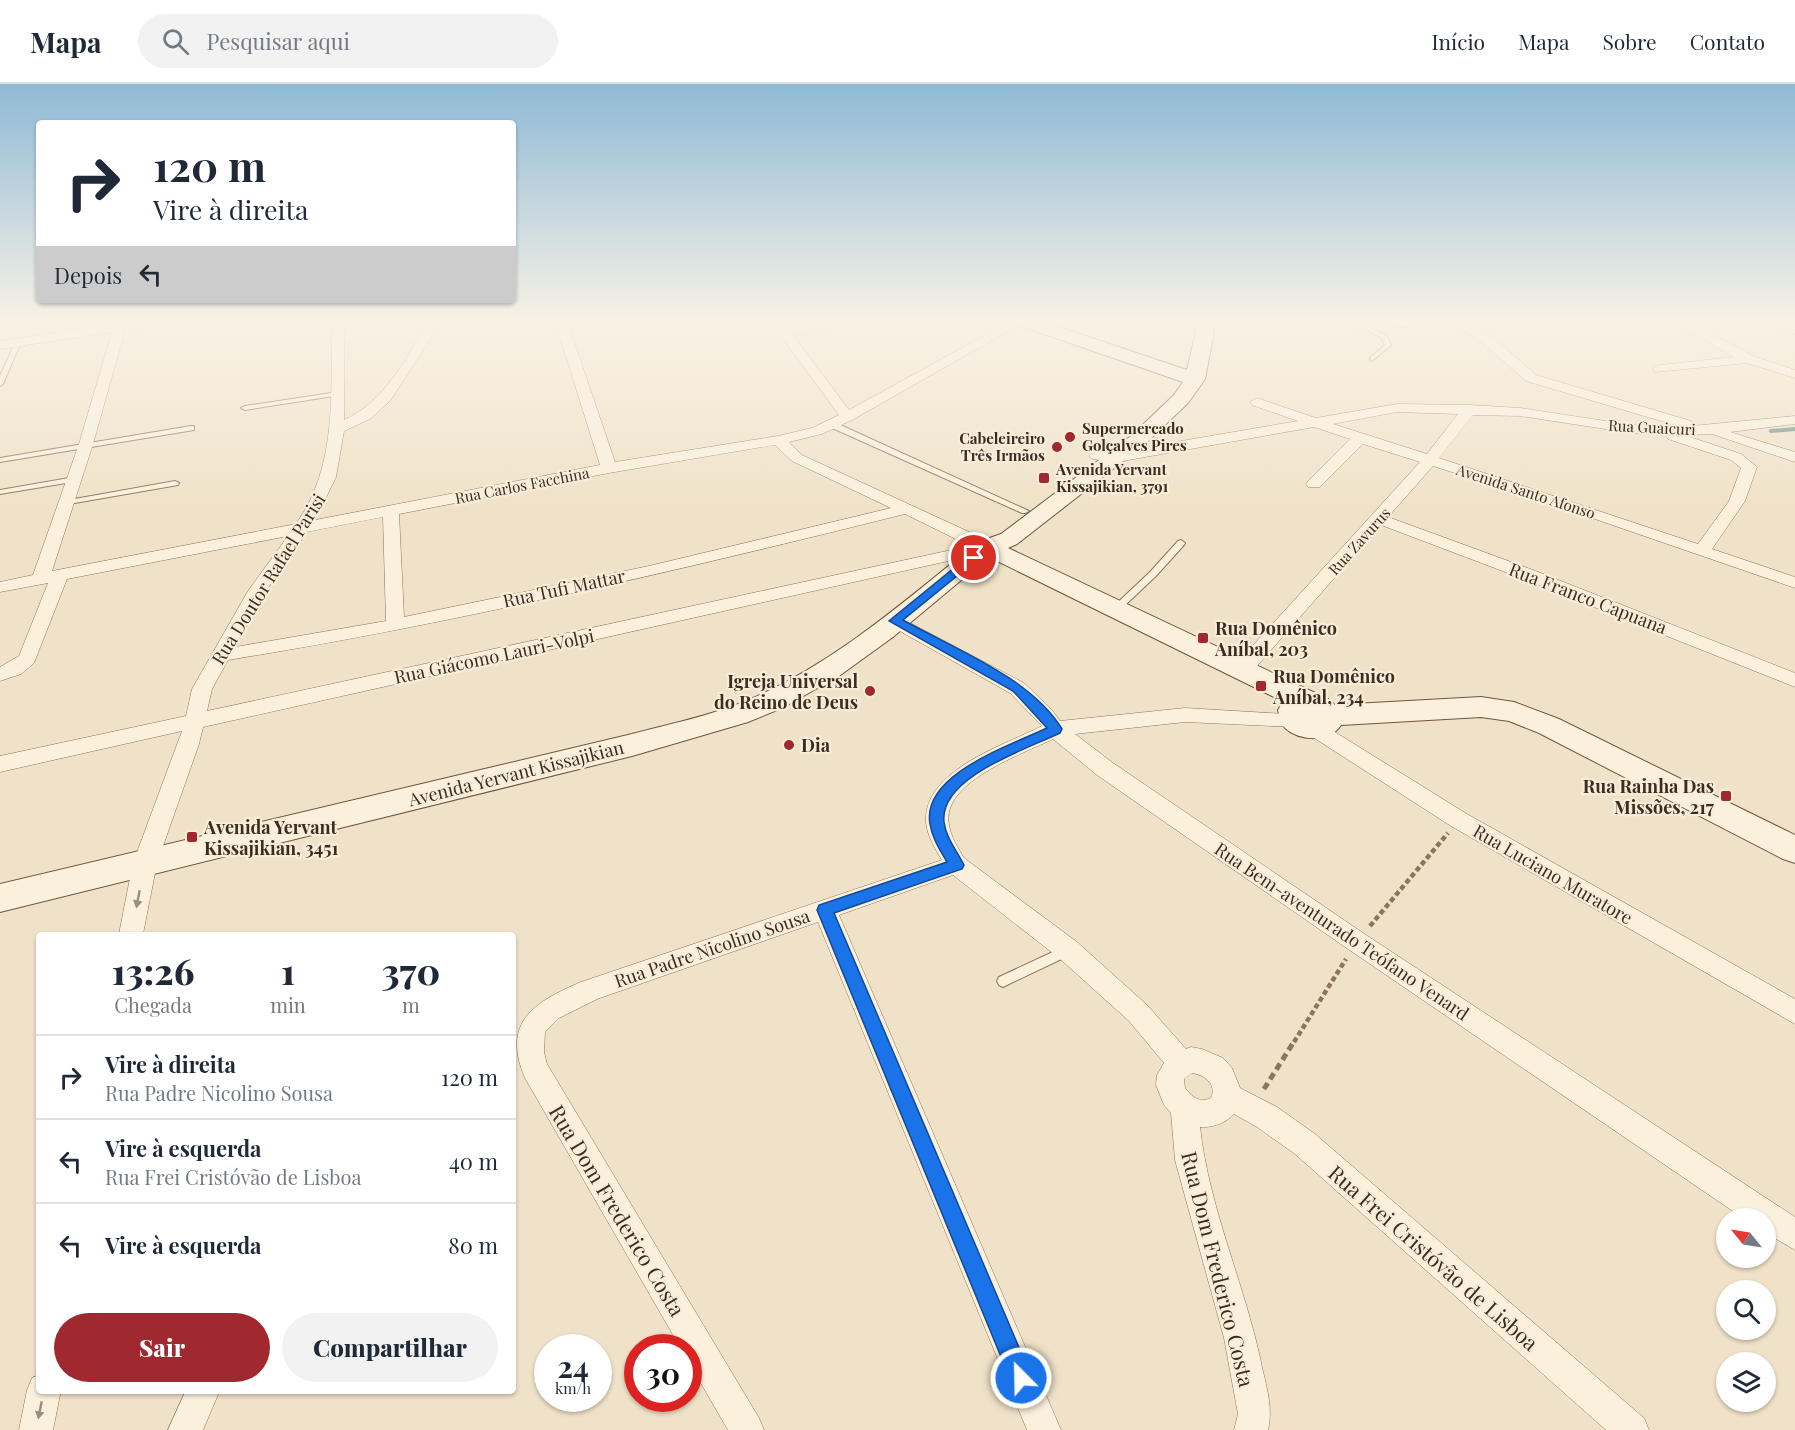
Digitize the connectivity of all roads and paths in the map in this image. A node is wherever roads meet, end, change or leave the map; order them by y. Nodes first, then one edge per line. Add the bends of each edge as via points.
1 (104, 384) edge
2 (338, 384) edge
3 (394, 384) edge
4 (582, 384) edge
5 (823, 384) edge
6 (908, 384) edge
7 (1192, 384) edge
8 (1546, 384) edge
9 (338, 394) junction
10 (1257, 402) dead end
11 (244, 408) dead end
12 (1470, 409) junction
13 (848, 417) junction
14 (1795, 420) edge
15 (1317, 423) junction
16 (833, 425) junction
17 (191, 428) dead end
18 (338, 428) junction
19 (1708, 430) junction
20 (1658, 431) junction
21 (1360, 438) junction
22 (777, 440) junction
23 (87, 444) junction
24 (1107, 456) junction
25 (1795, 457) edge
26 (0, 460) edge
27 (1430, 460) junction
28 (609, 468) junction
29 (75, 479) junction
30 (175, 483) dead end
31 (1314, 484) dead end
32 (0, 492) edge
33 (69, 502) junction
34 (391, 510) junction
35 (903, 510) junction
36 (1025, 511) junction
37 (1379, 519) junction
38 (300, 530) junction
39 (1181, 543) dead end
40 (987, 548) junction
41 (1702, 550) junction
42 (60, 575) junction
43 (41, 578) junction
44 (1795, 583) edge
45 (0, 587) edge
46 (1117, 608) junction
47 (895, 621) junction
48 (395, 624) junction
49 (222, 655) junction
50 (1243, 669) junction
51 (3, 673) edge
52 (1795, 680) edge
53 (1311, 717) junction
54 (195, 721) junction
55 (1055, 729) junction
56 (0, 764) edge
57 (1795, 850) edge
58 (145, 863) junction
59 (956, 865) junction
60 (0, 898) edge
61 (825, 910) junction
62 (131, 932) edge
63 (1068, 950) junction
64 (1003, 981) dead end
65 (1795, 1012) edge
66 (539, 1018) joint
67 (1181, 1062) junction
68 (1227, 1096) junction
69 (1184, 1108) junction
70 (1795, 1235) edge
71 (43, 1394) edge
72 (202, 1394) edge
73 (36, 1430) edge
74 (185, 1430) edge
75 (747, 1430) edge
76 (1044, 1430) edge
77 (1251, 1430) edge
78 (1632, 1430) edge

1 - 23 street
2 - 9 street, Rua Doutor Rafael Parisi
3 - 18 street via 365,416
4 - 28 street
5 - 13 street
6 - 13 street, Rua Carlos Facchina
7 - 24 main road, Avenida Yervant Kissajikian via 1156,422
8 - 19 street
9 - 11 lane
9 - 18 street, Rua Doutor Rafael Parisi
10 - 15 street, Avenida Santo Afonso
12 - 15 street, Rua Guaicuri via 1397,408
12 - 20 street, Rua Guaicuri via 1546,414
12 - 27 street, Rua Zavurus
13 - 16 street, Rua Carlos Facchina
14 - 19 street, Rua Guaicuri
15 - 21 street, Avenida Santo Afonso
15 - 24 street, Rua Guaicuri
16 - 22 street, Rua Carlos Facchina
16 - 36 lane
17 - 23 lane
18 - 38 street, Rua Doutor Rafael Parisi via 328,477 319,501
19 - 20 street, Rua Guaicuri
19 - 25 street
20 - 41 street via 1736,457 1749,467 1740,499
21 - 27 street, Avenida Santo Afonso
21 - 31 street
22 - 28 street, Rua Carlos Facchina
22 - 35 street via 797,458
23 - 26 lane
23 - 29 street
24 - 36 main road, Avenida Yervant Kissajikian
24 - 40 main road, Avenida Yervant Kissajikian via 1009,539
27 - 37 street, Rua Zavurus
27 - 41 street, Avenida Santo Afonso
28 - 34 street, Rua Carlos Facchina
29 - 32 lane
29 - 33 street
30 - 33 lane
33 - 43 street
34 - 38 street, Rua Carlos Facchina
34 - 48 street
35 - 40 street
35 - 48 street, Rua Tufi Mattar via 712,556
36 - 40 main road, Avenida Yervant Kissajikian via 996,534
37 - 50 street, Rua Zavurus
37 - 52 street, Rua Franco Capuana
38 - 42 street, Rua Carlos Facchina
38 - 49 street, Rua Doutor Rafael Parisi via 257,591
39 - 46 lane
40 - 46 main road
40 - 47 main road, Avenida Yervant Kissajikian
40 - 54 street, Rua Giácomo Lauri-Volpi
41 - 44 street, Avenida Santo Afonso
42 - 43 street, Rua Carlos Facchina
42 - 51 street via 27,659
43 - 45 street, Rua Carlos Facchina
46 - 50 main road
47 - 55 street, Rua Bem-aventurado Teófano Venard via 1017,688
47 - 58 main road, Avenida Yervant Kissajikian via 812,680 770,702 726,718 616,749
48 - 49 street, Rua Tufi Mattar
49 - 54 street, Rua Doutor Rafael Parisi via 202,689
50 - 53 main road via 1282,689
53 - 55 street via 1185,715
53 - 57 main road via 1481,707 1514,712
53 - 65 street, Rua Luciano Muratore via 1459,820
54 - 56 street, Rua Giácomo Lauri-Volpi
54 - 58 street, Rua Doutor Rafael Parisi
55 - 59 street via 966,772 945,792 937,823
55 - 70 street, Rua Bem-aventurado Teófano Venard via 1104,769 1337,929
58 - 60 main road, Avenida Yervant Kissajikian
58 -> 62 street, Rua Doutor Rafael Parisi
59 - 61 street, Rua Padre Nicolino Sousa
59 - 63 street
61 - 66 street, Rua Padre Nicolino Sousa via 590,990 555,1005
61 - 76 street
63 - 64 lane
63 - 67 street via 1138,1013
66 - 75 street, Rua Dom Frederico Costa via 530,1034 528,1051 535,1070
67 - 68 street via 1202,1061 1213,1067 1226,1085
67 - 69 street via 1173,1069 1170,1089
68 - 69 street via 1224,1105 1206,1115
68 - 78 street, Rua Frei Cristóvão de Lisboa via 1267,1117 1305,1144
69 - 77 street, Rua Dom Frederico Costa via 1189,1160 1240,1338 1255,1414
71 -> 73 street
72 - 74 street

